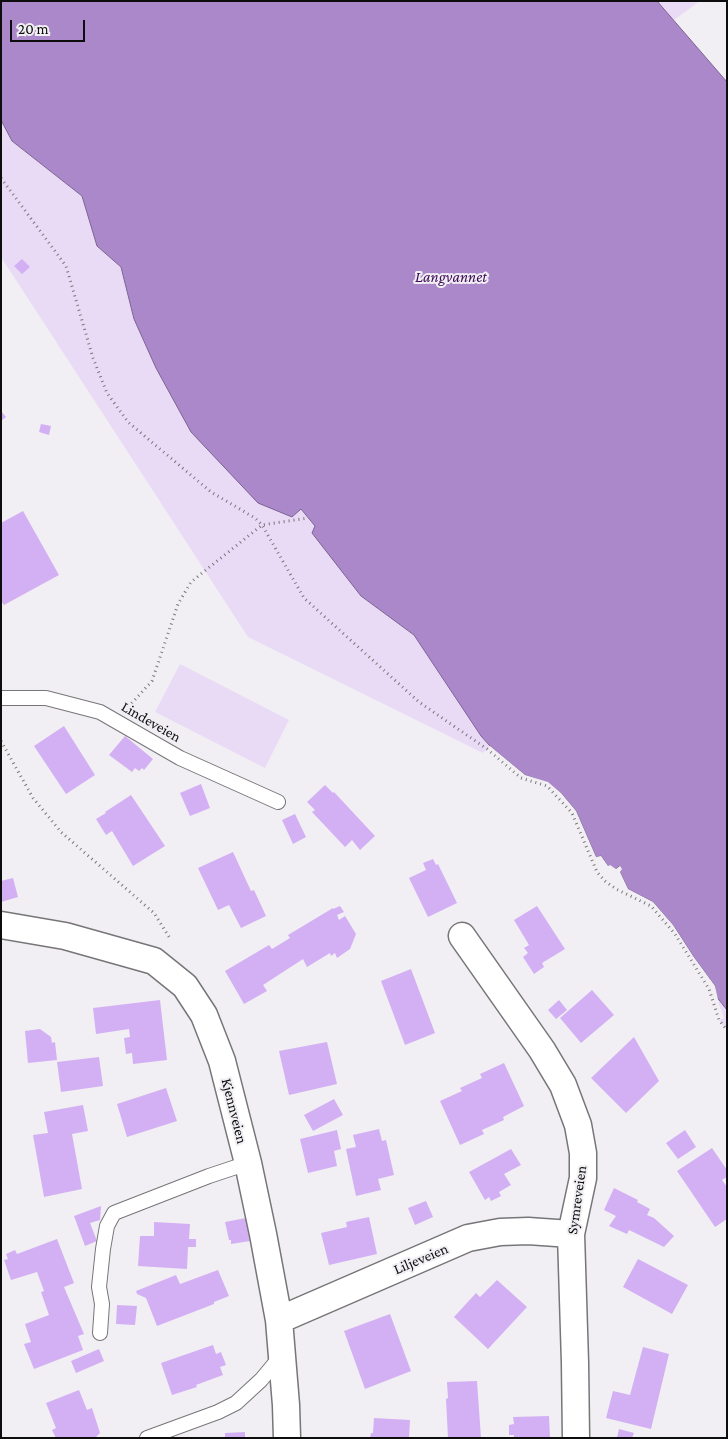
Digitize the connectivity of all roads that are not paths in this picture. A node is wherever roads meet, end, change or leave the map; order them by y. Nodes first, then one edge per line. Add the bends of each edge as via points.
1 (1, 698) edge
2 (278, 802) dead end
3 (1, 925) edge
4 (462, 936) dead end
5 (248, 1163) junction
6 (570, 1234) junction
7 (279, 1320) junction
8 (100, 1333) dead end
9 (282, 1356) junction
10 (147, 1438) edge
11 (287, 1438) edge
12 (576, 1438) edge

1 - 2 lane, Lindeveien via 46,698 100,712 180,758
3 - 5 street, Kjennveien via 65,936 154,961 185,986 204,1015 222,1061
4 - 6 street, Symreveien via 542,1050 563,1085 578,1125 583,1178
5 - 7 street, Kjennveien
5 - 8 lane via 114,1212 102,1249
6 - 7 street, Liljeveien via 518,1231 468,1238
6 - 12 street, Symreveien
7 - 9 street, Kjennveien
9 - 10 lane via 236,1403
9 - 11 street, Kjennveien

